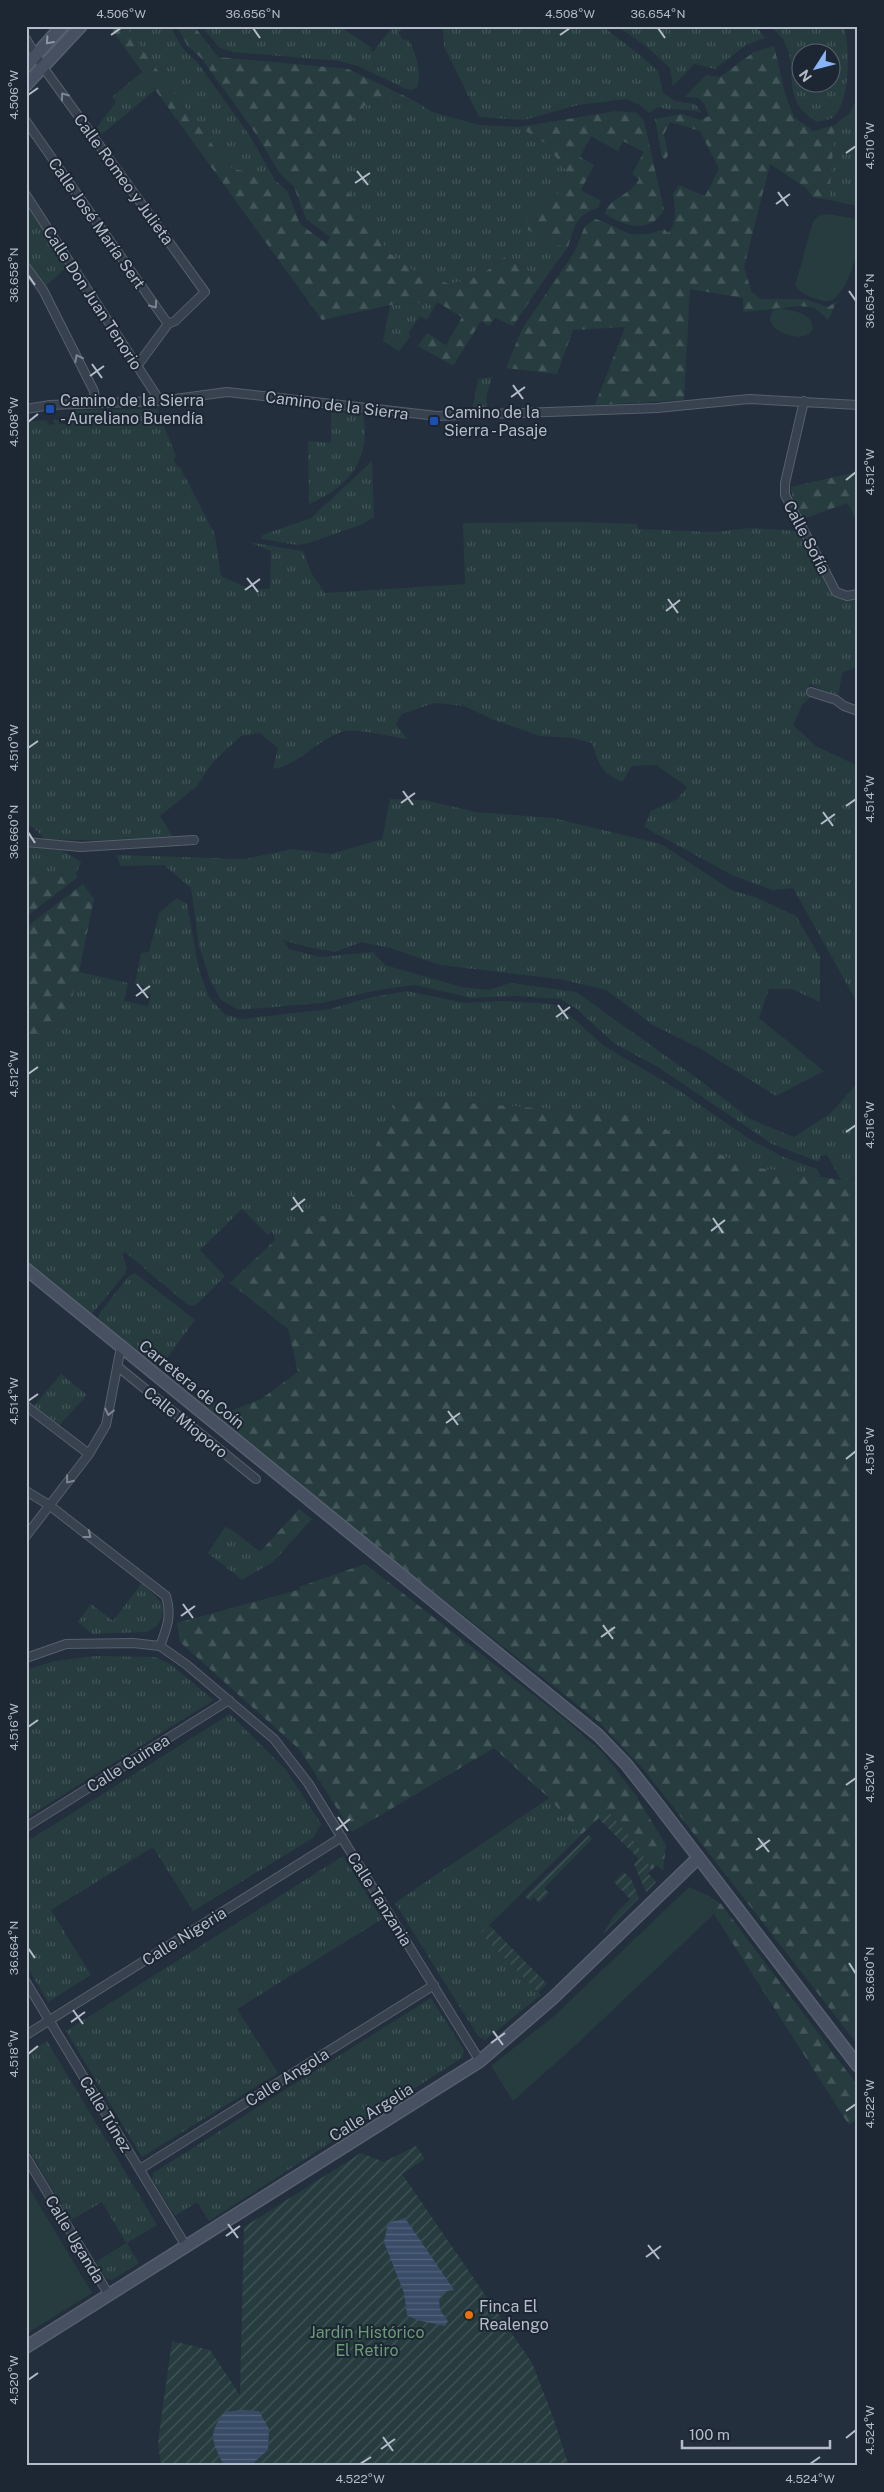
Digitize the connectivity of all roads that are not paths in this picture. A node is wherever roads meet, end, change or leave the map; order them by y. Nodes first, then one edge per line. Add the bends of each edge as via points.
1 (62, 26) edge
2 (81, 26) edge
3 (26, 39) edge
4 (36, 55) junction
5 (26, 66) edge
6 (43, 67) junction
7 (26, 85) edge
8 (26, 122) edge
9 (26, 195) edge
10 (26, 267) edge
11 (168, 324) junction
12 (137, 366) junction
13 (160, 401) junction
14 (804, 401) junction
15 (95, 403) junction
16 (858, 405) edge
17 (26, 409) edge
18 (858, 594) edge
19 (810, 692) dead end
20 (858, 711) edge
21 (194, 840) dead end
22 (26, 842) edge
23 (26, 1269) edge
24 (121, 1347) junction
25 (117, 1366) junction
26 (26, 1406) edge
27 (89, 1454) junction
28 (256, 1479) dead end
29 (26, 1491) edge
30 (49, 1505) junction
31 (26, 1536) edge
32 (160, 1646) junction
33 (26, 1658) edge
34 (229, 1700) junction
35 (26, 1827) edge
36 (342, 1837) junction
37 (698, 1858) junction
38 (26, 1982) edge
39 (434, 1985) junction
40 (49, 2020) junction
41 (26, 2035) edge
42 (480, 2061) junction
43 (858, 2066) edge
44 (26, 2157) edge
45 (140, 2169) junction
46 (186, 2246) junction
47 (109, 2295) junction
48 (26, 2347) edge

1 -> 4 street
2 - 6 street
3 - 4 street, Calle Romeo y Julieta
4 - 5 street
4 - 6 street, Calle Romeo y Julieta
6 - 7 street
11 -> 6 street, Calle Romeo y Julieta via 205,292
8 -> 11 street, Calle José María Sert
9 - 12 street, Calle Don Juan Tenorio
15 -> 10 street via 94,391 52,307
11 - 12 street
12 - 13 street, Calle Don Juan Tenorio
13 - 14 street, Camino de la Sierra via 227,392 367,410 446,416 657,408 749,399
13 - 15 street, Camino de la Sierra
14 - 16 street, Camino de la Sierra
14 - 18 street, Calle Sofía via 785,495 836,592 847,596
15 - 17 street, Camino de la Sierra
19 - 20 street
21 - 22 street via 81,847
23 - 24 street, Carretera de Coín
24 - 25 street
24 - 37 street, Carretera de Coín via 598,1735 632,1772
25 -> 27 street via 106,1425
25 - 28 street, Calle Mioporo
26 - 27 street
27 -> 30 street
29 - 30 street
30 - 31 street
30 -> 32 street via 166,1596 170,1608 169,1622
32 - 33 street via 66,1644
32 - 34 street, Calle Tanzania
34 - 35 street, Calle Guinea
34 - 36 street, Calle Tanzania via 274,1739 308,1783
36 - 39 street, Calle Tanzania
36 - 40 street, Calle Nigeria
37 - 42 street, Calle Argelia via 553,1998
37 - 43 street, Carretera de Coín
38 - 40 street, Calle Túnez
39 - 42 street, Calle Tanzania
39 - 45 street, Calle Angola
40 - 41 street, Calle Nigeria
40 - 45 street, Calle Túnez
42 - 46 street, Calle Argelia
44 - 47 street, Calle Uganda
45 - 46 street, Calle Túnez
46 - 47 street, Calle Argelia
47 - 48 street, Calle Argelia

